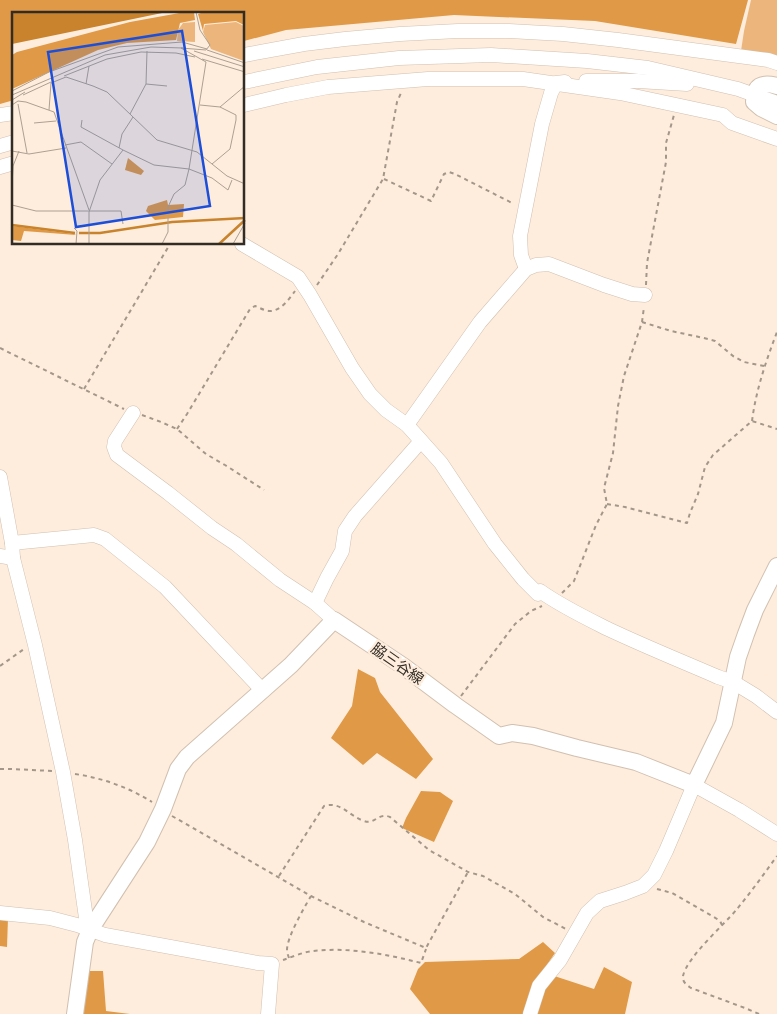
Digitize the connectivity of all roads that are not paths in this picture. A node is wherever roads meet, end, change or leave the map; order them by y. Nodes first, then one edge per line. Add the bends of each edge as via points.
1 (245, 56) edge
2 (777, 63) edge
3 (700, 80) junction
4 (245, 82) edge
5 (556, 83) junction
6 (777, 86) edge
7 (754, 94) junction
8 (777, 103) edge
9 (245, 105) edge
10 (777, 116) edge
11 (777, 139) edge
12 (244, 245) edge
13 (526, 269) junction
14 (645, 295) road end
15 (133, 413) dead end
16 (407, 425) junction
17 (421, 441) junction
18 (0, 477) edge
19 (12, 543) junction
20 (6, 557) edge
21 (777, 566) edge
22 (315, 603) junction
23 (334, 620) junction
24 (733, 682) junction
25 (263, 691) junction
26 (777, 712) edge
27 (694, 785) junction
28 (777, 834) edge
29 (0, 913) edge
30 (90, 930) junction
31 (75, 1014) edge
32 (268, 1014) edge
33 (530, 1014) edge

1 - 2 street via 329,41 458,31 563,34
3 - 4 street via 648,68 491,55 399,58 317,67
3 - 5 street via 688,84 573,80
3 - 7 street
5 - 9 street via 523,79 406,80 328,87
5 - 11 street via 620,93 723,116 732,123
5 - 13 street via 542,124 520,236
6 - 7 main road via 761,85
7 - 8 street
7 - 10 main road via 754,102
12 - 16 street via 298,278 370,394
13 - 14 street via 549,264 604,285
13 - 16 street via 480,322
15 - 22 street via 115,440 117,455 280,580
16 - 17 street
17 - 22 street via 345,531 342,551
17 - 24 street via 441,463 494,544 538,594 540,591 632,640
18 - 19 street
19 - 20 street
19 - 25 street via 94,536 105,538 165,587
20 - 30 street via 34,642 63,772
21 - 24 main road via 755,610 738,657
22 - 23 street
23 - 25 main road
23 - 27 main road, 脇三谷線 via 499,736 512,733 533,736 636,762
24 - 26 street
24 - 27 main road via 724,723
25 - 30 main road via 187,756 178,769 147,842
27 - 28 street
27 - 33 street via 654,874 643,886 600,901 587,913 560,960 539,986
29 - 30 street via 50,918
30 - 31 main road via 85,942
30 - 32 street via 272,964

